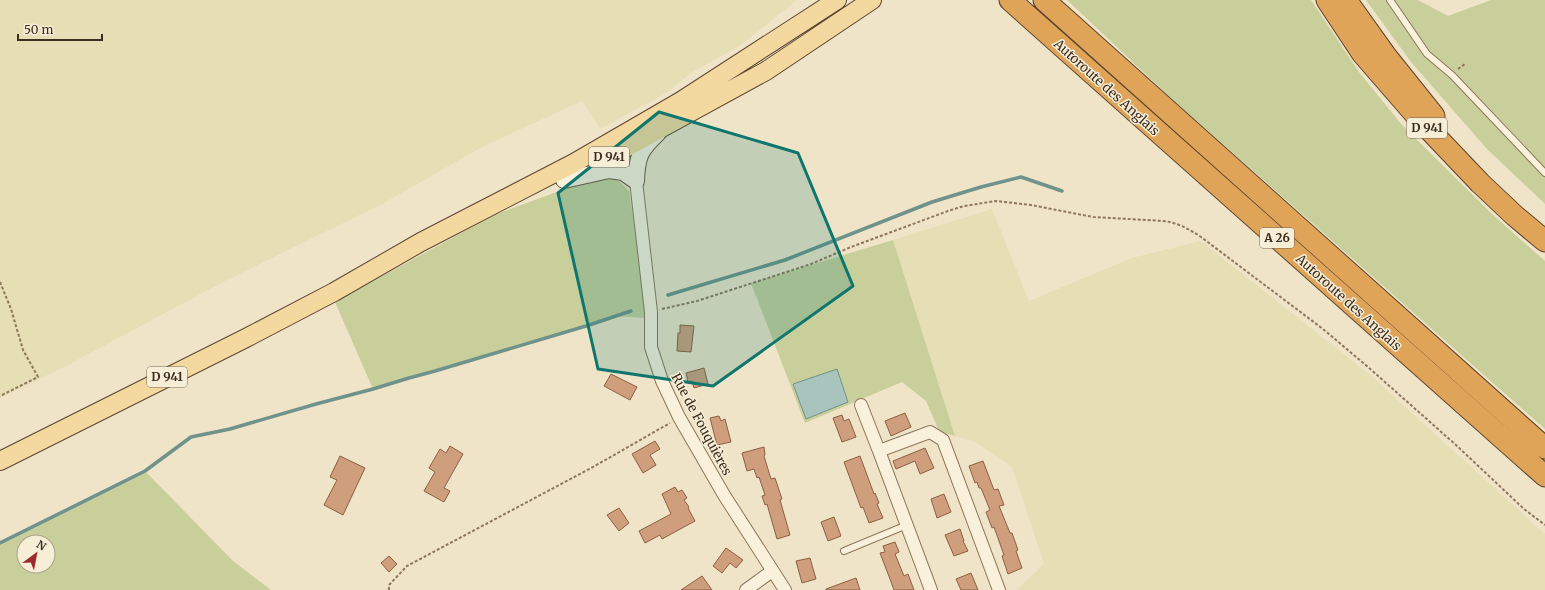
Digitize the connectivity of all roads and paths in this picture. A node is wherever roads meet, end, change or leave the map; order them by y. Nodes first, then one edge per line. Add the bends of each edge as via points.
1 (837, 0) edge
2 (872, 0) edge
3 (1010, 0) edge
4 (1044, 0) edge
5 (1327, 0) edge
6 (1346, 0) edge
7 (1390, 0) edge
8 (667, 125) junction
9 (1545, 173) edge
10 (564, 180) junction
11 (636, 181) junction
12 (1545, 224) edge
13 (1545, 241) edge
14 (0, 282) edge
15 (334, 292) junction
16 (651, 312) junction
17 (0, 396) edge
18 (861, 405) dead end
19 (679, 417) junction
20 (1545, 448) edge
21 (879, 451) junction
22 (0, 460) edge
23 (1545, 476) edge
24 (907, 525) junction
25 (1545, 525) edge
26 (844, 550) dead end
27 (772, 571) junction
28 (389, 590) edge
29 (746, 590) edge
30 (785, 590) edge
31 (931, 590) edge
32 (999, 590) edge

1 - 15 main road, D 941 via 681,101 574,164 421,242
2 - 8 main road, D 941 via 766,70
3 - 23 highway, Autoroute des Anglais / A 26
4 - 20 highway, Autoroute des Anglais / A 26
5 - 13 highway, D 941 via 1362,53 1421,121 1480,183
6 - 12 highway, D 941 via 1432,114
7 - 9 lane via 1427,54 1452,75
8 - 10 main road, D 941
8 - 11 street via 640,153 636,166
10 - 11 street via 609,170 623,172
10 - 15 main road, D 941 via 428,249
11 - 16 street, Rue de Fouquières
14 - 17 path via 23,350 38,377
15 - 22 main road, D 941
16 - 19 street, Rue de Fouquières via 651,347 662,382
16 - 25 path via 697,301 782,274 948,211 988,201 1031,205 1093,217 1174,222 1201,237 1323,329
18 - 21 street
19 - 27 street, Rue de Fouquières
19 - 28 path via 593,467 407,566 389,585
21 - 24 street
21 - 32 street via 930,432 943,440
24 - 26 lane
24 - 31 street
27 - 29 street
27 - 30 street, Rue de Fouquières

